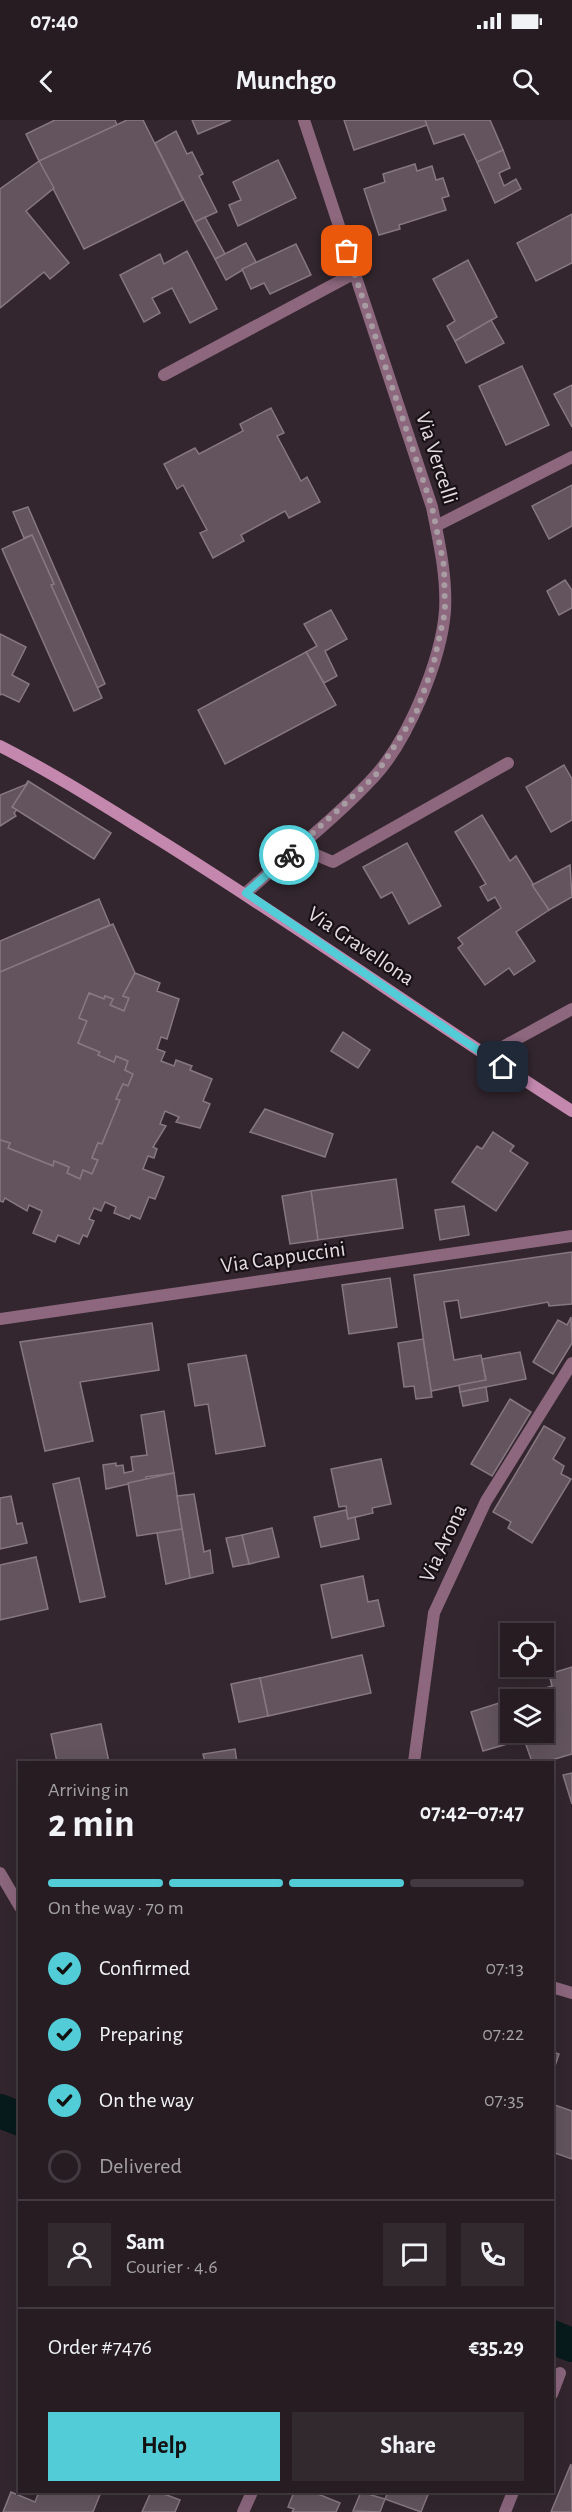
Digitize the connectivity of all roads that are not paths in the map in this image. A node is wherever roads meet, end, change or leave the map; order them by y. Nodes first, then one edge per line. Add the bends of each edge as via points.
1 (304, 120) edge
2 (355, 273) junction
3 (164, 375) dead end
4 (572, 457) edge
5 (436, 526) junction
6 (0, 746) edge
7 (508, 763) dead end
8 (297, 847) junction
9 (246, 893) junction
10 (572, 1009) edge
11 (486, 1056) junction
12 (572, 1111) edge
13 (572, 1236) edge
14 (0, 1319) edge
15 (572, 1363) edge
16 (414, 1761) edge
17 (0, 1873) edge
18 (18, 1904) edge
19 (554, 1988) edge
20 (572, 1993) edge
21 (560, 2373) dead end
22 (554, 2389) edge
23 (252, 2493) edge
24 (513, 2493) edge
25 (243, 2512) edge
26 (505, 2512) edge

1 - 2 street, Via Vercelli
2 - 3 street
2 - 5 street, Via Vercelli
4 - 5 street
5 - 8 street, Via Vercelli via 444,566 445,612 433,666 416,713 375,776
6 - 9 street, Via Gravellona via 38,765
7 - 8 street via 333,862
8 - 9 street, Via Vercelli
9 - 11 street, Via Gravellona
10 - 11 street
11 - 12 street, Via Gravellona
13 - 14 street, Via Cappuccini
15 - 16 street, Via Arona via 486,1501 434,1613
17 - 18 street
19 - 20 street
21 - 22 street
23 - 25 street
24 - 26 street

